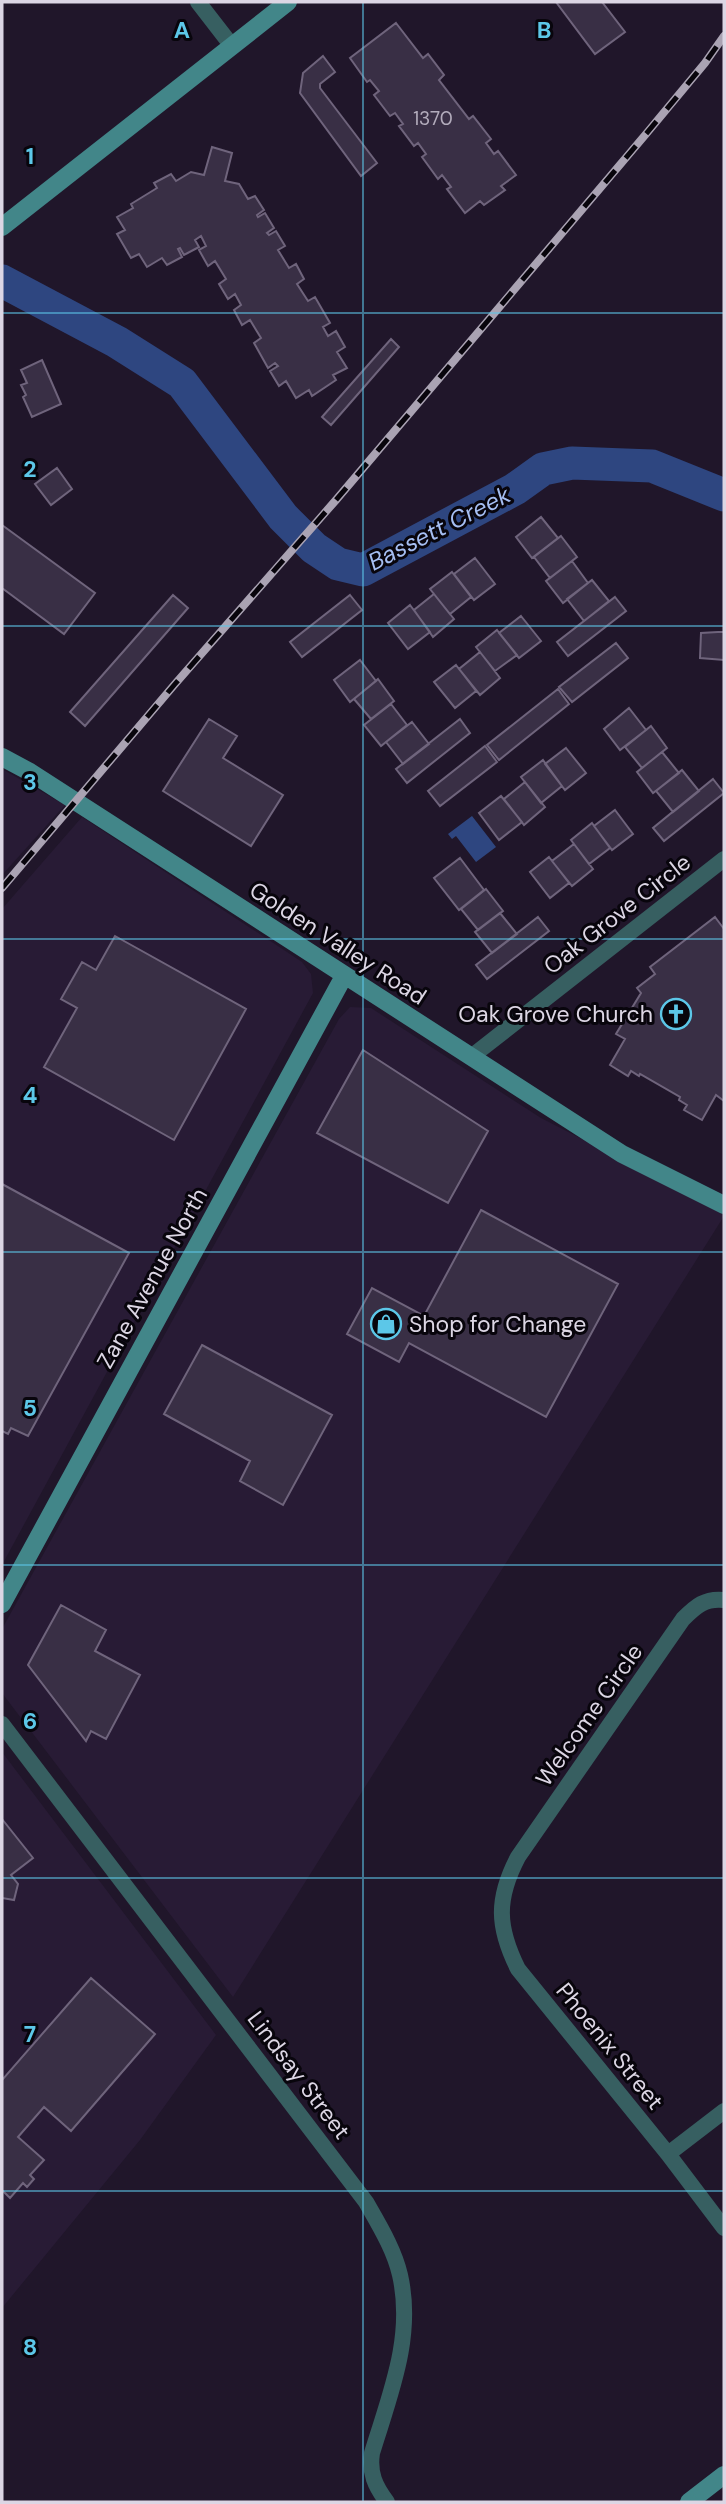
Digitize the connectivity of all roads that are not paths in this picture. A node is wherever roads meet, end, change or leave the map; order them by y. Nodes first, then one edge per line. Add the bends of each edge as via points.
1 (198, 2) edge
2 (288, 2) edge
3 (232, 46) junction
4 (2, 226) edge
5 (2, 757) edge
6 (724, 859) edge
7 (344, 976) junction
8 (471, 1057) junction
9 (724, 1205) edge
10 (724, 1600) edge
11 (2, 1604) edge
12 (2, 1724) edge
13 (507, 1878) joint
14 (724, 2111) edge
15 (668, 2154) junction
16 (724, 2228) edge
17 (724, 2475) edge
18 (387, 2502) edge
19 (689, 2502) edge

1 - 3 street
2 - 3 street
3 - 4 street
5 - 7 street, Golden Valley Road
6 - 8 street, Oak Grove Circle
7 - 8 street, Golden Valley Road
7 - 11 street, Zane Avenue North
8 - 9 street, Golden Valley Road via 622,1154
10 - 13 street, Welcome Circle via 697,1605 683,1619 517,1857
12 - 18 street, Lindsay Street via 366,2202 385,2237 400,2273 405,2312 402,2351 370,2467
13 - 15 street, Phoenix Street via 502,1925 518,1969
14 - 15 street
15 - 16 street, Phoenix Street
17 - 19 street

